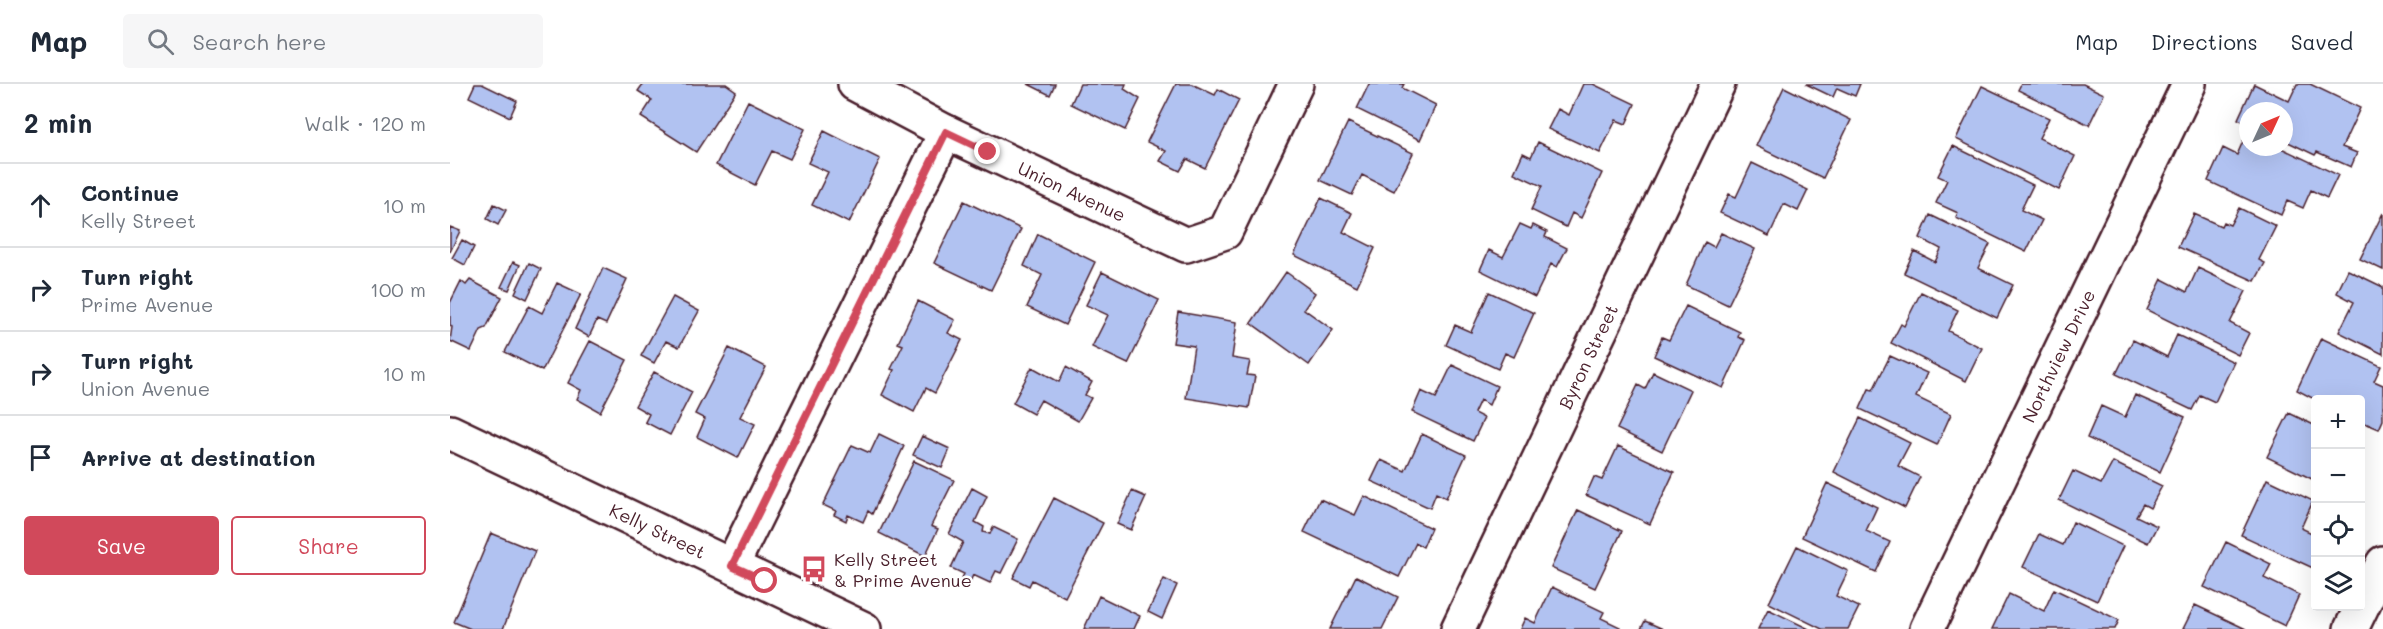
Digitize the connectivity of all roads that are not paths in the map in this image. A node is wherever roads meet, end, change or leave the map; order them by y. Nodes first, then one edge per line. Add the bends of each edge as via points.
1 (855, 84) edge
2 (1296, 84) edge
3 (1718, 84) edge
4 (2189, 84) edge
5 (946, 132) junction
6 (450, 432) edge
7 (2383, 563) edge
8 (732, 566) junction
9 (864, 629) edge
10 (1458, 629) edge
11 (1927, 629) edge
12 (2351, 629) edge

1 - 5 street, Union Avenue
2 - 5 street, Union Avenue via 1225,232 1186,245
3 - 10 street, Byron Street
4 - 11 street, Northview Drive
5 - 8 street
6 - 8 street, Kelly Street
7 - 12 street
8 - 9 street, Kelly Street

